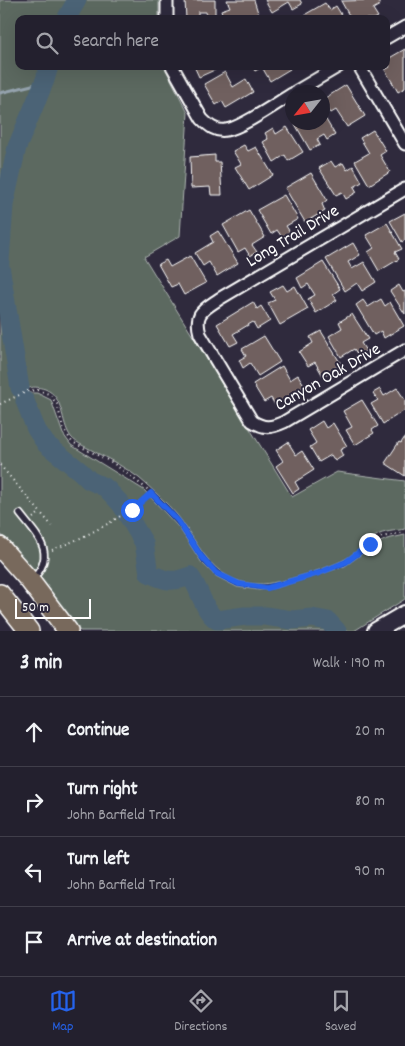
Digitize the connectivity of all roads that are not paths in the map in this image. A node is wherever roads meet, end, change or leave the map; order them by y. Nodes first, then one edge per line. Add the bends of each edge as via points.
1 (167, 0) edge
2 (167, 15) edge
3 (405, 27) edge
4 (390, 36) edge
5 (174, 70) edge
6 (332, 70) edge
7 (361, 70) edge
8 (307, 85) edge
9 (285, 98) edge
10 (405, 144) edge
11 (405, 189) edge
12 (405, 350) edge
13 (265, 428) joint
14 (20, 514) dead end
15 (0, 547) edge
16 (30, 581) junction
17 (2, 598) edge
18 (405, 614) edge
19 (29, 631) edge
20 (68, 631) edge
21 (376, 631) edge

1 - 2 street
3 - 4 street
5 - 9 street via 202,119 214,129 227,130 238,126
6 - 8 street
7 - 10 street
11 - 13 street, Long Trail Drive via 218,299 199,316 200,334 252,421
12 - 13 street, Canyon Oak Drive via 284,422
14 - 16 lane via 42,543 45,553 43,564
15 - 16 main road
16 - 20 main road
17 - 19 main road
18 - 21 main road

